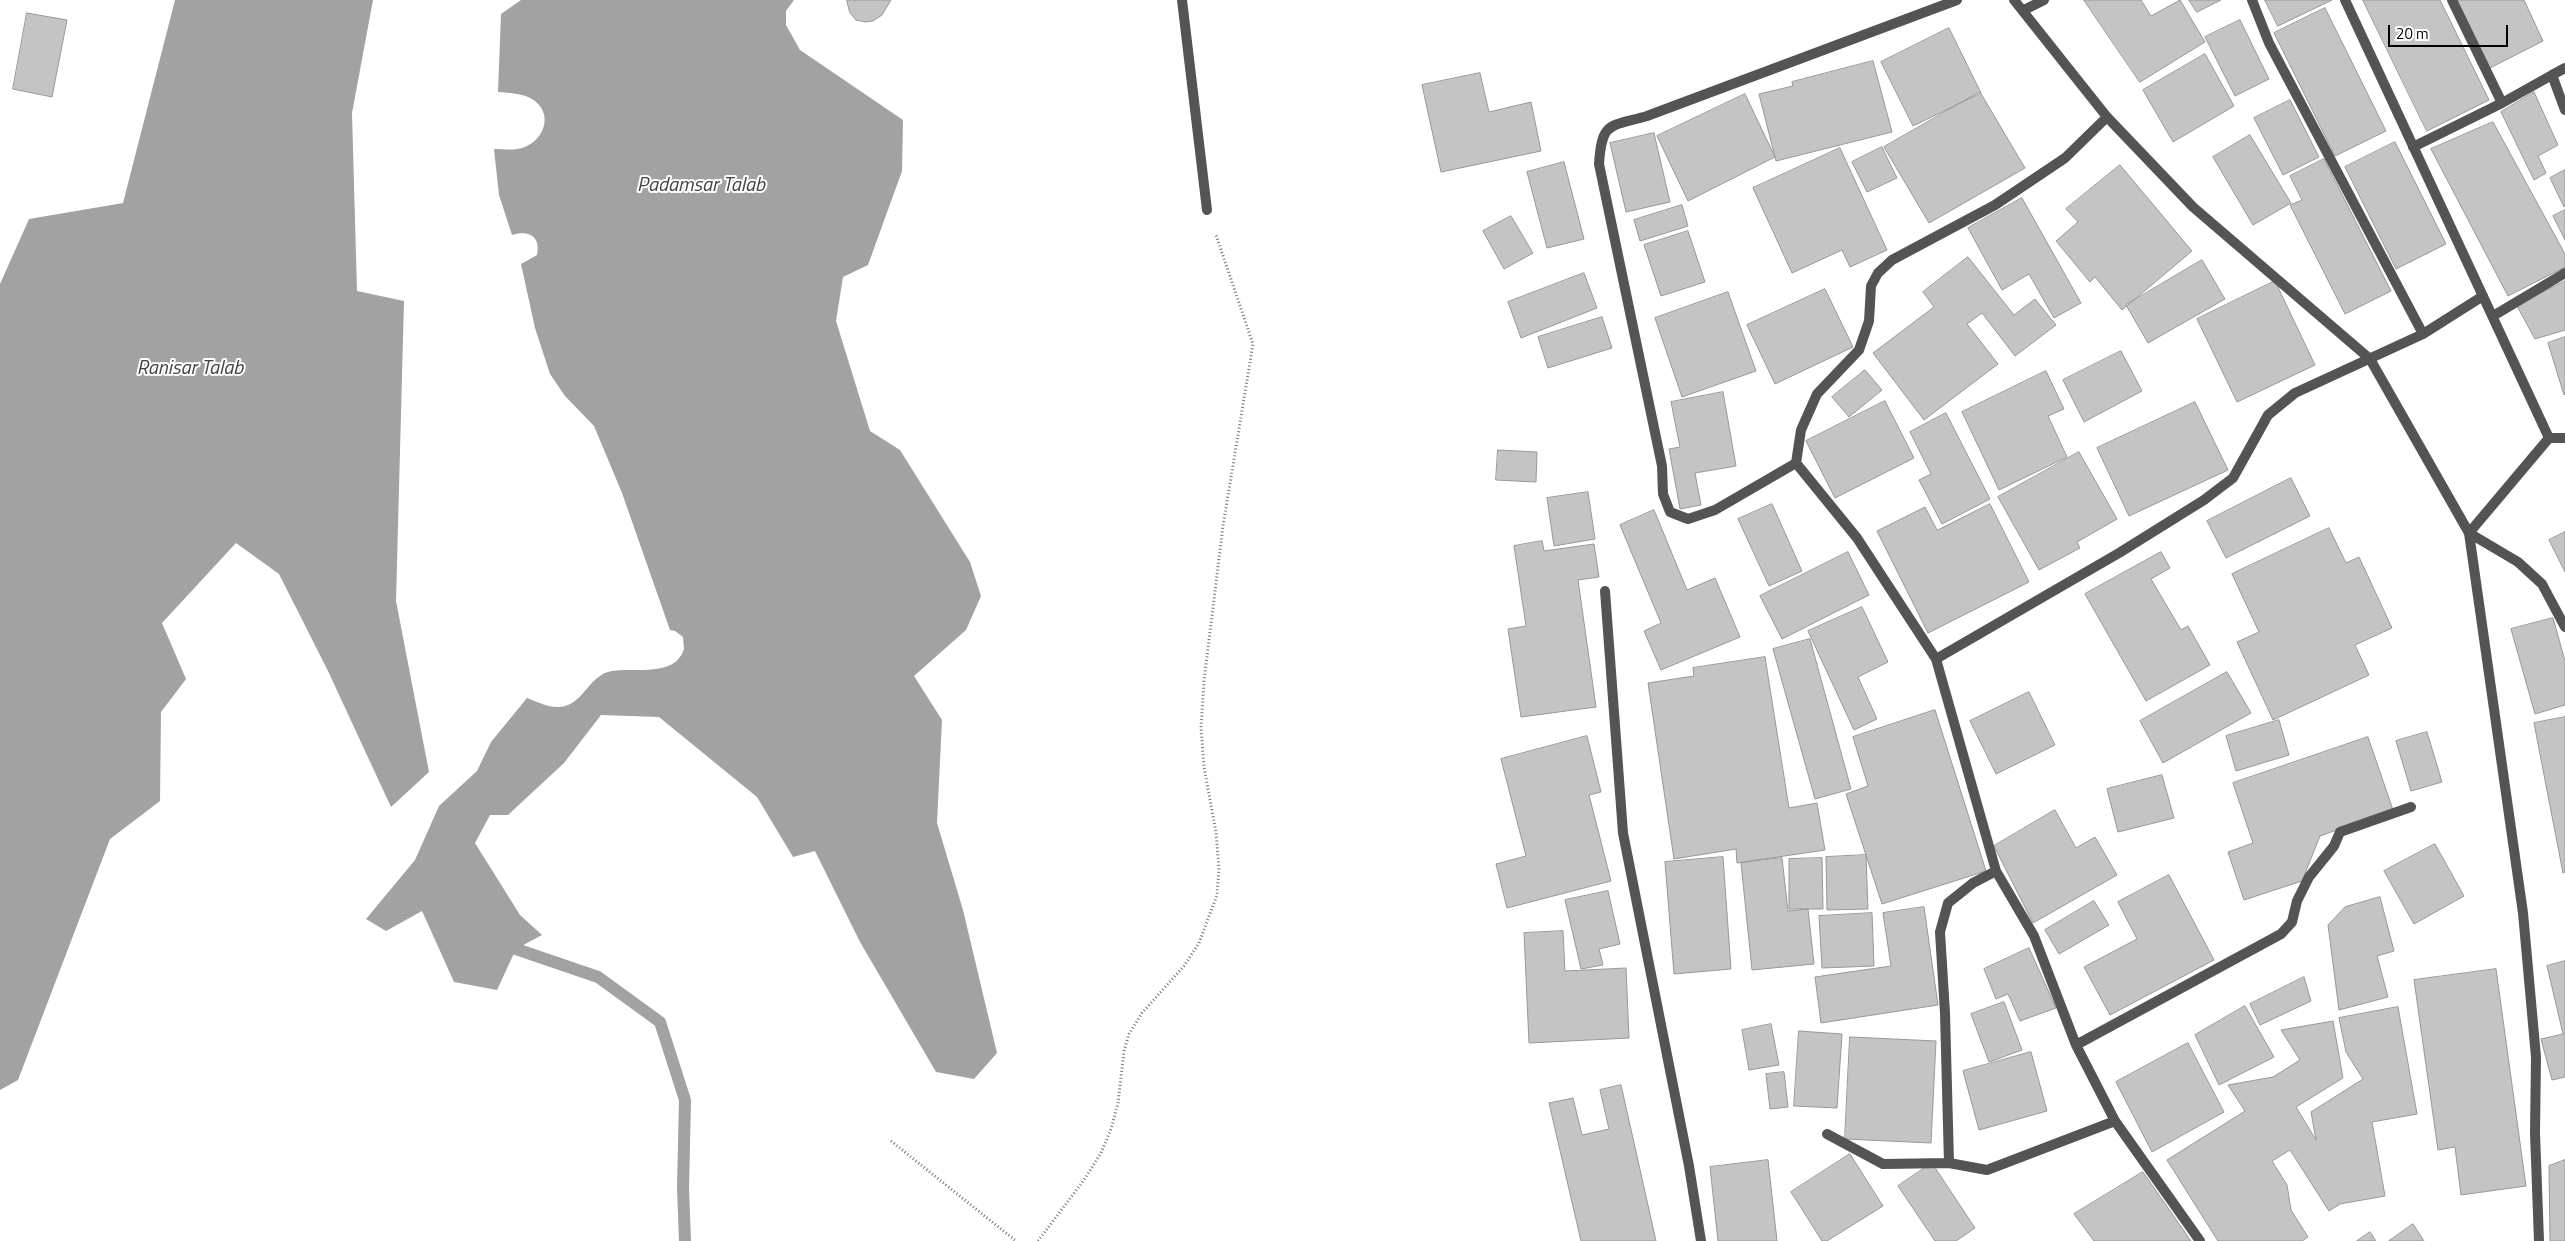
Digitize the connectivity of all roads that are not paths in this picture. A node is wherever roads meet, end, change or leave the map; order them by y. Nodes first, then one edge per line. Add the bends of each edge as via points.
1 (1182, 0) edge
2 (1957, 0) edge
3 (2014, 0) edge
4 (2044, 0) edge
5 (2252, 0) edge
6 (2345, 0) edge
7 (2452, 0) edge
8 (2024, 10) junction
9 (2565, 68) edge
10 (2552, 75) junction
11 (2502, 103) junction
12 (2565, 110) edge
13 (2107, 117) junction
14 (2413, 147) junction
15 (1207, 210) road end
16 (2565, 272) edge
17 (2483, 296) junction
18 (2493, 316) junction
19 (2423, 334) junction
20 (2370, 359) junction
21 (2549, 438) junction
22 (2565, 438) edge
23 (1796, 463) junction
24 (2469, 533) junction
25 (1605, 591) dead end
26 (2565, 627) edge
27 (1936, 659) junction
28 (2411, 807) dead end
29 (1996, 871) junction
30 (2076, 1044) junction
31 (2115, 1121) junction
32 (1827, 1134) dead end
33 (1949, 1163) junction
34 (1701, 1241) edge
35 (2200, 1241) edge
36 (2539, 1241) edge

1 - 15 street
2 - 23 street via 1610,127 1601,138 1599,164 1662,466 1663,494 1670,512 1688,519 1715,510
3 - 8 street
4 - 8 street
5 - 19 street via 2270,43
6 - 14 street
7 - 11 street
8 - 13 street
9 - 10 street
10 - 11 street
10 - 12 street
11 - 14 street
13 - 20 street via 2193,207
13 - 23 street via 2065,158 1995,205 1892,260 1878,273 1871,286 1869,321 1858,350 1817,394 1801,430
14 - 17 street
16 - 18 street
17 - 18 street
17 - 19 street
18 - 21 street
19 - 20 street
20 - 24 street
20 - 27 street via 2295,393 2268,415 2233,478 2204,500
21 - 22 street
21 - 24 street
23 - 27 street via 1857,538
24 - 26 street via 2518,562 2542,584
24 - 36 street via 2524,913 2536,1056
25 - 34 street via 1623,833
27 - 29 street
28 - 30 street via 2340,832 2334,846 2309,876 2297,901 2292,922 2281,934
29 - 30 street via 2034,936
29 - 33 street via 1973,883 1948,903 1940,932
30 - 31 street
31 - 33 street via 1987,1170
31 - 35 street
32 - 33 street via 1883,1164

